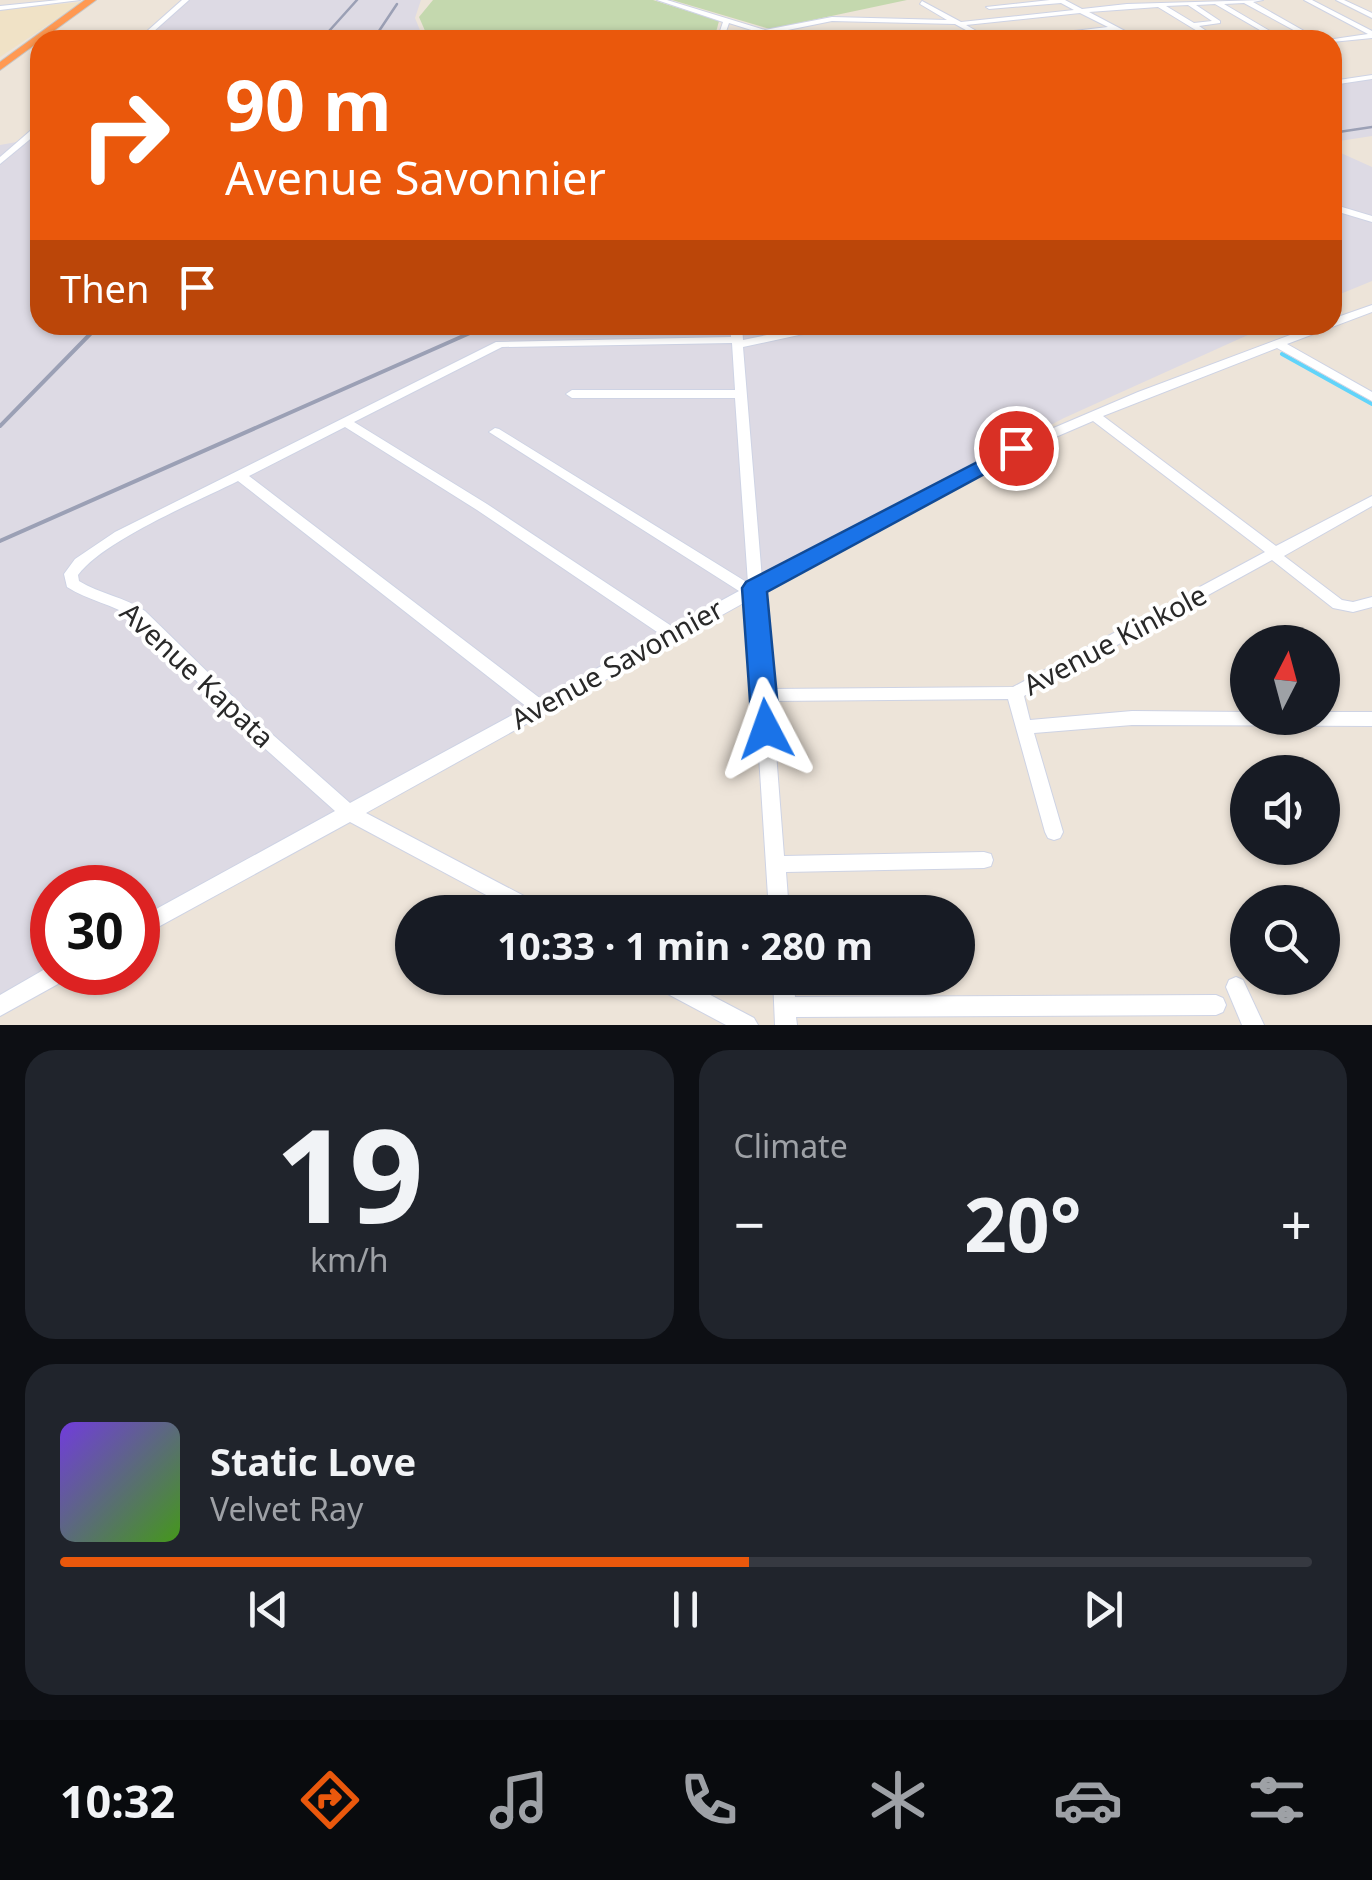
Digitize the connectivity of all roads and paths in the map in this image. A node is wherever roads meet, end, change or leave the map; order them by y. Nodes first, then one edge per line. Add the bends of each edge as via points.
1 (77, 0) edge
2 (91, 0) edge
3 (186, 0) edge
4 (660, 0) edge
5 (930, 0) edge
6 (1060, 0) edge
7 (1118, 0) edge
8 (1244, 0) edge
9 (1260, 0) edge
10 (1307, 0) edge
11 (1339, 0) edge
12 (1215, 1) edge
13 (1185, 2) edge
14 (1160, 4) junction
15 (1127, 6) junction
16 (989, 7) dead end
17 (0, 8) edge
18 (1080, 10) junction
19 (1030, 16) junction
20 (1372, 16) edge
21 (726, 20) junction
22 (961, 22) junction
23 (1193, 25) junction
24 (1115, 28) junction
25 (50, 30) edge
26 (152, 30) edge
27 (723, 30) edge
28 (759, 30) edge
29 (775, 30) edge
30 (973, 30) edge
31 (1055, 30) edge
32 (1097, 30) edge
33 (1118, 30) edge
34 (1201, 30) edge
35 (1265, 30) edge
36 (1298, 30) edge
37 (1372, 38) edge
38 (1342, 39) edge
39 (30, 45) edge
40 (0, 67) edge
41 (1372, 78) edge
42 (1342, 82) edge
43 (30, 136) edge
44 (24, 141) junction
45 (0, 146) edge
46 (0, 162) edge
47 (1372, 205) edge
48 (1342, 210) edge
49 (1360, 216) junction
50 (1372, 219) edge
51 (1372, 308) edge
52 (1342, 319) edge
53 (1301, 335) edge
54 (736, 337) edge
55 (1278, 344) junction
56 (572, 394) dead end
57 (740, 394) junction
58 (1372, 397) edge
59 (1093, 415) junction
60 (344, 421) junction
61 (495, 432) dead end
62 (238, 474) junction
63 (1372, 500) edge
64 (1276, 555) junction
65 (752, 590) junction
66 (1372, 602) edge
67 (672, 634) junction
68 (1014, 693) junction
69 (764, 695) junction
70 (538, 707) junction
71 (1372, 719) edge
72 (1024, 727) junction
73 (348, 812) junction
74 (1054, 832) dead end
75 (984, 860) dead end
76 (776, 864) junction
77 (504, 895) edge
78 (778, 895) edge
79 (160, 917) edge
80 (30, 989) edge
81 (690, 995) edge
82 (1239, 995) edge
83 (1216, 1005) dead end
84 (0, 1006) edge
85 (786, 1016) edge
86 (747, 1025) edge
87 (1253, 1025) edge

1 - 17 street
2 - 25 highway
3 - 26 street
4 - 21 street
5 - 22 street via 922,4
6 - 16 street
6 - 18 street
7 - 15 street
8 - 9 street
8 - 12 street
8 - 36 street
10 - 37 street
11 - 20 street
12 - 13 street
12 - 35 street
13 - 14 street
13 - 23 street via 1218,22
14 - 15 street
14 - 23 street
15 - 18 street
18 - 19 street
18 - 24 street
19 - 22 street
19 - 31 street
21 - 27 street
21 - 28 street
22 - 29 street via 832,18
22 - 30 street
23 - 34 street
24 - 32 street
24 - 33 street
37 - 38 street
39 - 40 highway
41 - 42 street
43 - 44 street
44 - 45 street
44 - 46 street
47 - 49 street
48 - 49 street
49 - 50 street
51 - 52 street, Avenue Savonnier
53 - 55 street, Avenue Savonnier
54 - 57 street
54 - 60 street, Avenue Kapata via 500,344
55 - 58 street
55 - 59 street, Avenue Savonnier
56 - 57 street
57 - 65 street
59 - 64 street
59 - 65 street, Avenue Savonnier via 988,461
60 - 62 street, Avenue Kapata
60 - 67 street
61 - 65 street
62 - 70 street
62 - 73 street, Avenue Kapata via 120,535 80,562 70,578 78,589 140,614
63 - 64 street, Avenue Kinkole
64 - 66 street via 1338,604
64 - 68 street, Avenue Kinkole
65 - 67 street, Avenue Savonnier
65 - 69 street
67 - 70 street, Avenue Savonnier
68 - 69 street, Avenue Kinkole
68 - 72 street
69 - 76 street
70 - 73 street, Avenue Savonnier
71 - 72 street via 1132,718
72 - 74 street
73 - 77 street, Avenue Kapata
73 - 79 street, Avenue Savonnier
75 - 76 street
76 - 78 street
80 - 84 street
81 - 86 street
82 - 87 street
83 - 85 street

